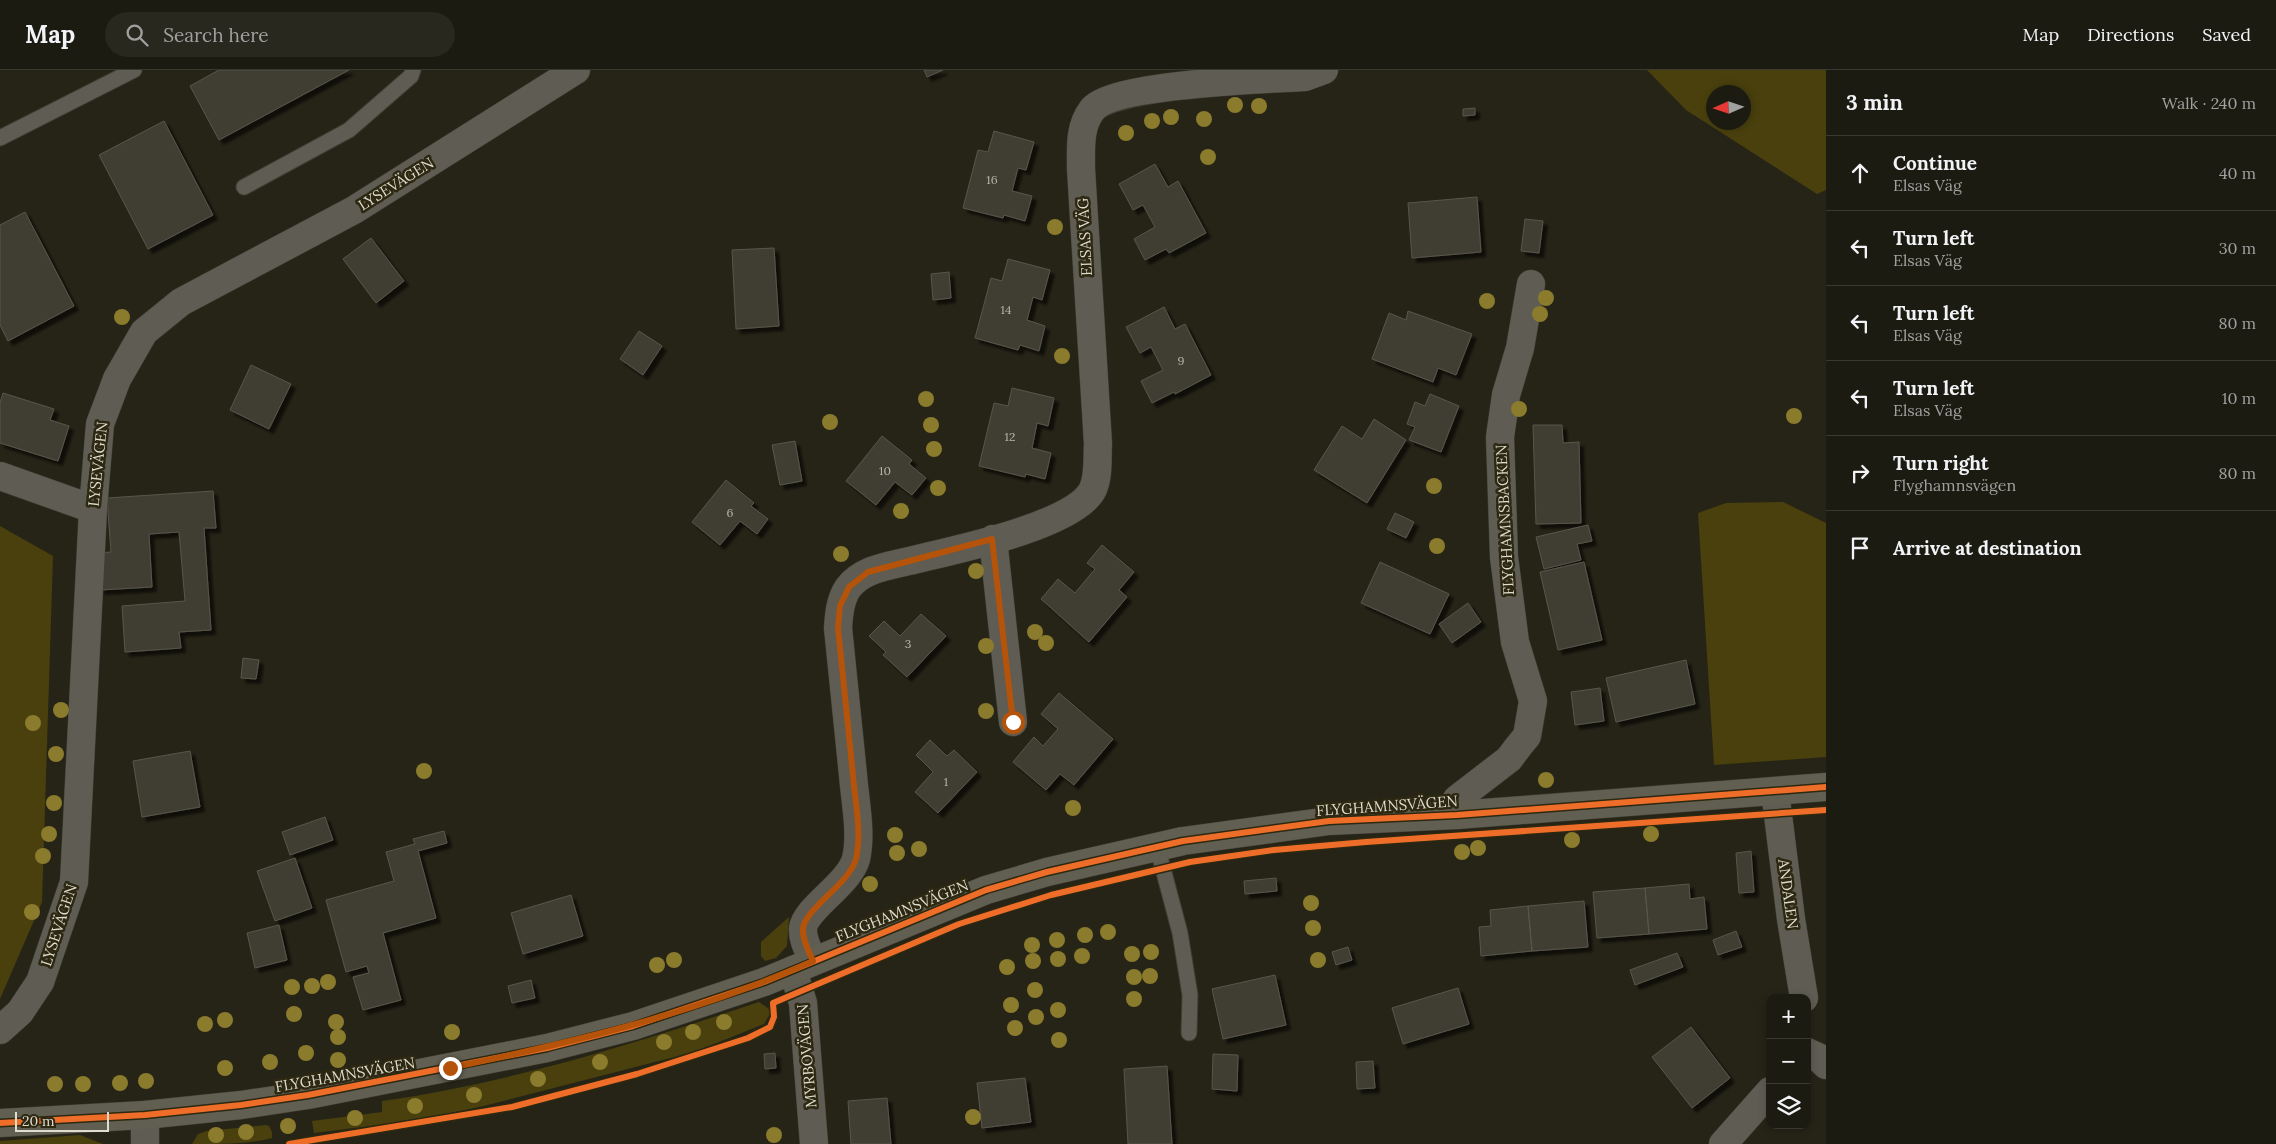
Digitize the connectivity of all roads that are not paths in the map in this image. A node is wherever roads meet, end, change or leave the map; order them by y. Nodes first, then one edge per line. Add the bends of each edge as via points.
1 (134, 70) edge
2 (413, 70) edge
3 (576, 70) edge
4 (1324, 70) edge
5 (0, 138) edge
6 (244, 187) dead end
7 (1532, 284) dead end
8 (0, 476) edge
9 (93, 509) junction
10 (992, 539) junction
11 (1013, 722) dead end
12 (1826, 787) edge
13 (1775, 791) junction
14 (1458, 815) junction
15 (1157, 846) junction
16 (803, 965) junction
17 (1803, 994) edge
18 (0, 1030) edge
19 (1189, 1033) dead end
20 (1811, 1054) edge
21 (1826, 1066) edge
22 (1766, 1096) edge
23 (145, 1115) junction
24 (0, 1123) edge
25 (145, 1144) edge
26 (814, 1144) edge
27 (1723, 1144) edge

1 - 5 lane
2 - 6 lane via 411,76 349,130
3 - 9 street, LYSEVÄGEN via 354,210 181,302 144,332 117,379 100,424
4 - 10 street, ELSAS VÄG via 1305,77 1172,87 1113,98 1093,108 1082,132 1081,168 1097,471 1092,490 1080,505 1059,518
7 - 14 street, FLYGHAMNSBACKEN via 1520,348 1506,395 1500,437 1504,558 1515,642 1533,701 1527,736 1509,759 1457,799
8 - 9 street
9 - 18 street, LYSEVÄGEN via 74,882 40,982 20,1012
10 - 11 street
10 - 16 street, ELSAS VÄG via 868,572 849,587 840,606 838,628 857,835 856,860 842,882 803,927
12 - 13 street, FLYGHAMNSVÄGEN
13 - 14 street, FLYGHAMNSVÄGEN
13 - 17 street, ANDALEN
14 - 15 street, FLYGHAMNSVÄGEN via 1329,821
15 - 16 street, FLYGHAMNSVÄGEN via 986,890
15 - 19 lane via 1180,933 1190,995
16 - 23 street, FLYGHAMNSVÄGEN via 633,1026 547,1048 308,1095
16 - 26 street, MYRBOVÄGEN
20 - 21 street
22 - 27 street
23 - 24 street, FLYGHAMNSVÄGEN
23 - 25 street

